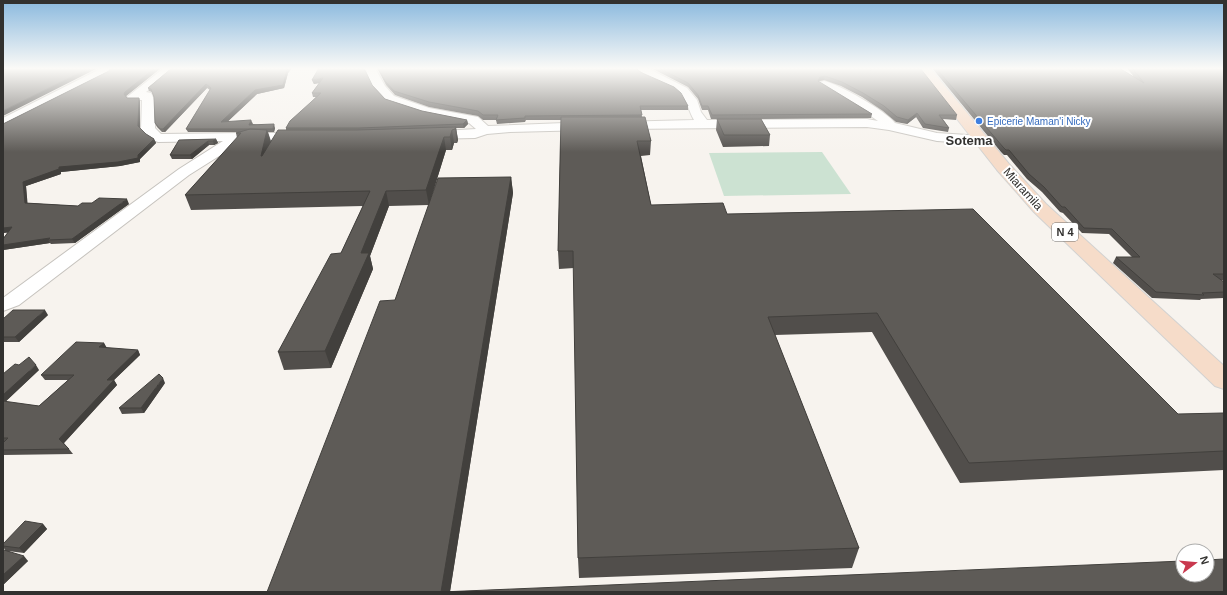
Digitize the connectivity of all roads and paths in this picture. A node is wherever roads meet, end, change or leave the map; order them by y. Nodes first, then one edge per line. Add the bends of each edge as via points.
1 (58, 96) edge
2 (135, 96) edge
3 (387, 96) edge
4 (688, 96) edge
5 (845, 96) edge
6 (946, 96) edge
7 (3, 110) edge
8 (28, 111) junction
9 (3, 123) edge
10 (703, 125) junction
11 (890, 126) junction
12 (484, 130) junction
13 (414, 136) edge
14 (254, 137) junction
15 (315, 138) edge
16 (983, 140) junction
17 (3, 305) edge
18 (1224, 380) edge

1 - 8 street
2 - 14 street via 133,97 147,96 148,130 158,138
3 - 12 street via 427,111 473,120
4 - 10 street
5 - 11 street via 889,121
6 - 16 main road, Miaramila / N 4
7 - 8 street
8 - 9 street
10 - 11 street via 867,123
10 - 12 street via 557,126
11 - 16 street via 937,137
12 - 13 street via 475,134
14 - 15 street
14 - 17 street via 230,143 184,172 12,301
16 - 18 main road, Miaramila / N 4 via 1003,167 1040,208

